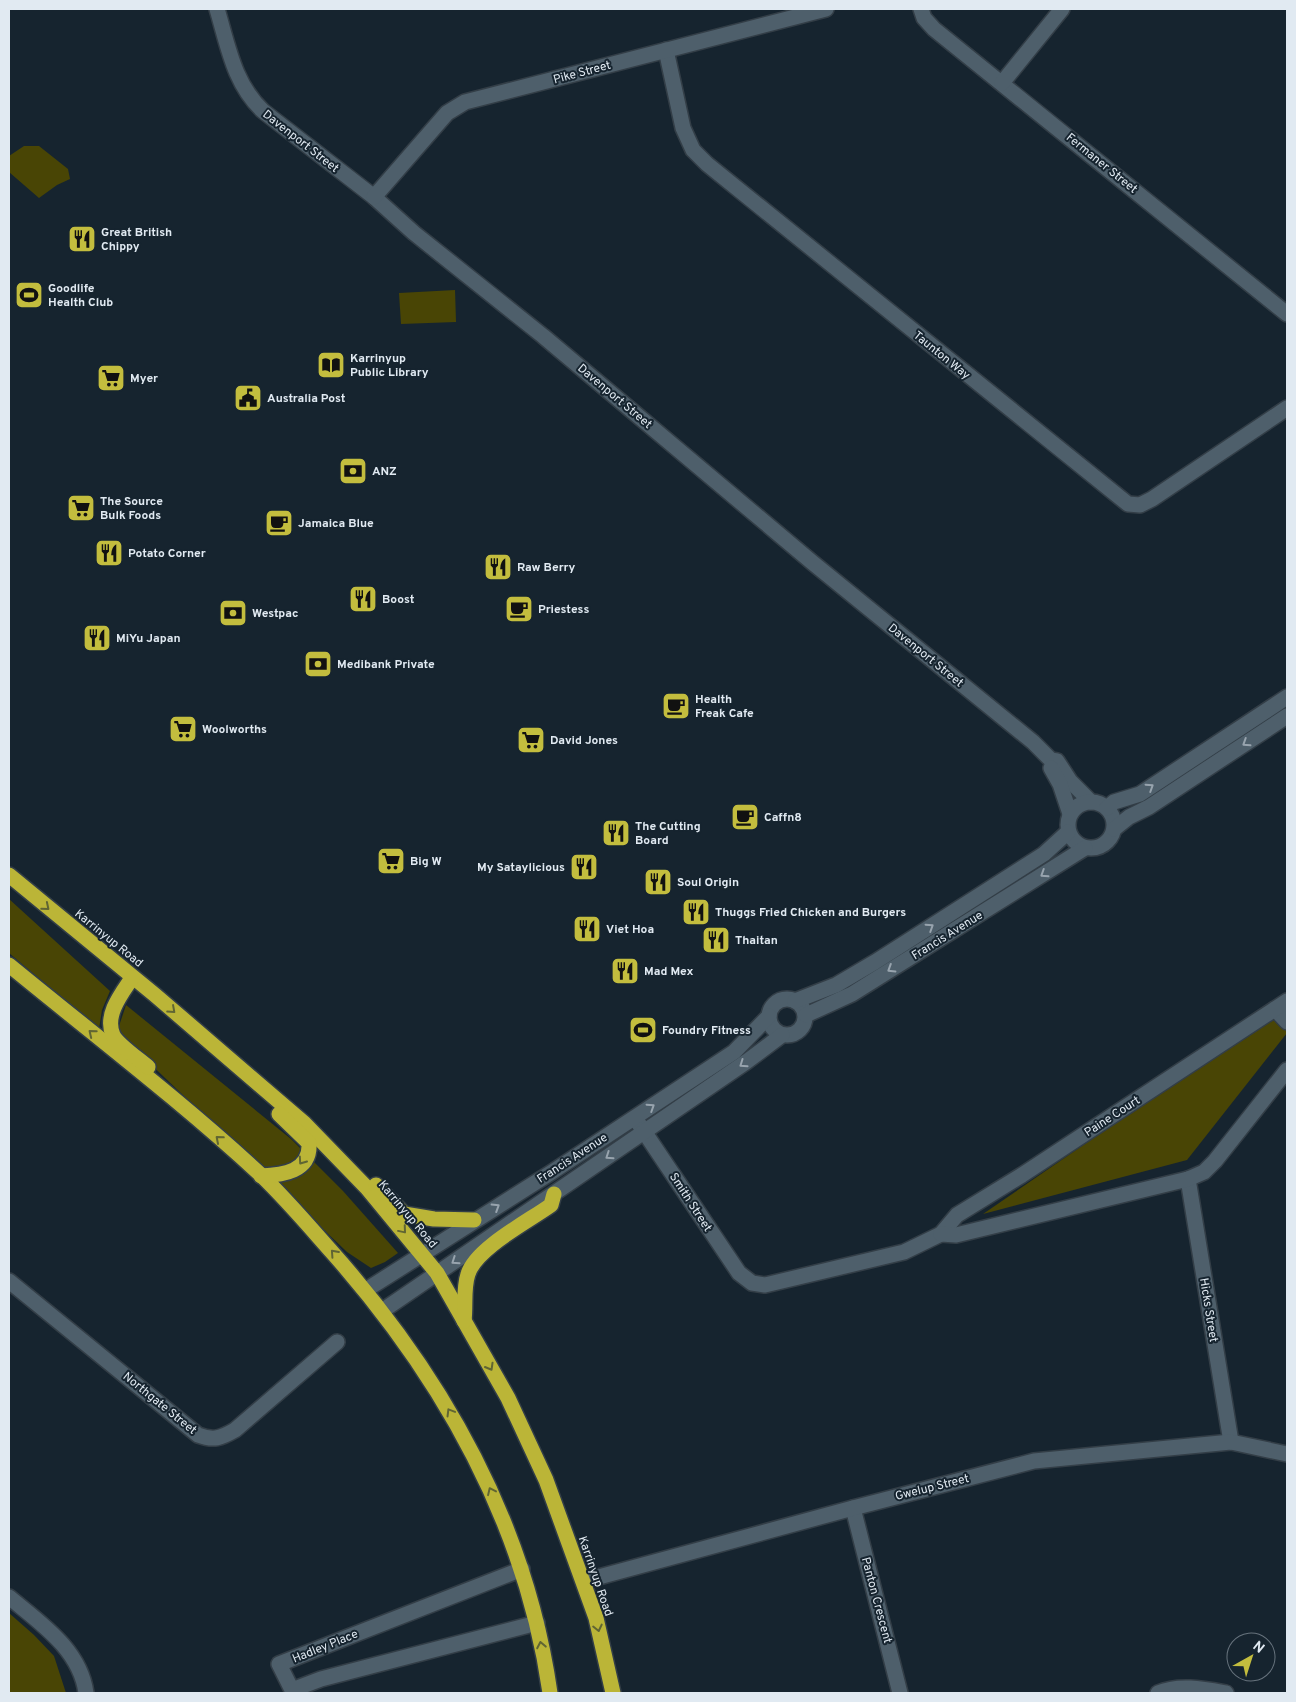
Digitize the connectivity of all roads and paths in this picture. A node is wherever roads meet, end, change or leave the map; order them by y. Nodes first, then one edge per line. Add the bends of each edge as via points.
1 (217, 9) edge
2 (826, 9) edge
3 (921, 9) edge
4 (1062, 9) edge
5 (666, 50) junction
6 (1002, 83) junction
7 (374, 197) junction
8 (1287, 314) edge
9 (1287, 408) edge
10 (1287, 697) edge
11 (1287, 716) edge
12 (1051, 760) junction
13 (1091, 802) junction
14 (1106, 808) junction
15 (1070, 814) junction
16 (1114, 829) junction
17 (1068, 832) junction
18 (1085, 848) junction
19 (9, 875) edge
20 (9, 965) edge
21 (132, 978) junction
22 (795, 1001) junction
23 (1281, 1005) edge
24 (806, 1015) junction
25 (769, 1016) junction
26 (1287, 1022) edge
27 (782, 1035) junction
28 (1287, 1070) edge
29 (271, 1095) junction
30 (184, 1109) junction
31 (634, 1118) junction
32 (644, 1132) junction
33 (261, 1176) junction
34 (1188, 1179) junction
35 (554, 1194) junction
36 (474, 1220) junction
37 (941, 1234) junction
38 (422, 1254) junction
39 (437, 1274) junction
40 (9, 1281) edge
41 (752, 1283) joint
42 (366, 1290) junction
43 (382, 1311) junction
44 (464, 1321) junction
45 (337, 1342) dead end
46 (1231, 1442) junction
47 (1287, 1454) edge
48 (853, 1508) junction
49 (522, 1569) junction
50 (584, 1582) junction
51 (9, 1596) edge
52 (537, 1623) junction
53 (86, 1693) edge
54 (550, 1693) edge
55 (613, 1693) edge
56 (900, 1693) edge
57 (1158, 1693) edge
58 (1226, 1693) edge

1 - 7 street, Davenport Street via 237,76 252,101
2 - 5 street, Pike Street
3 - 6 street, Fermaner Street via 934,29
4 - 6 street
5 - 7 street, Pike Street via 465,102 447,113
5 - 9 street, Taunton Way via 682,128 693,150 1128,504 1140,505 1152,499
6 - 8 street, Fermaner Street
7 - 12 street, Davenport Street
14 -> 10 street via 1114,802 1140,794
11 -> 16 street
12 - 13 street, Davenport Street via 1057,761 1070,781
12 - 15 street, Davenport Street via 1048,764 1060,784
13 - 14 street
13 - 15 street via 1079,805
14 - 16 street via 1114,821
15 - 17 street
16 - 18 street via 1107,842
17 - 18 street via 1078,845
22 -> 17 street, Francis Avenue via 836,985 875,962 1044,854
18 -> 24 street, Francis Avenue via 852,994
19 -> 21 highway, Karrinyup Road
30 -> 20 highway
21 -> 29 highway, Karrinyup Road
21 - 30 highway via 116,1002 111,1021 113,1036 179,1094
22 - 24 street
22 - 25 street, Francis Avenue via 778,1001
23 - 26 street
23 - 37 street, Paine Court via 957,1215
24 - 27 street, Francis Avenue via 799,1031
25 - 27 street via 772,1028
31 -> 25 street, Francis Avenue via 734,1052
27 -> 32 street, Francis Avenue
28 - 34 street, Paine Court via 1215,1161 1204,1172
29 -> 33 highway via 274,1110 310,1143 310,1148 305,1159 292,1171
29 - 36 highway via 288,1096 330,1135 404,1214
29 -> 38 highway, Karrinyup Road via 304,1123 367,1188
33 -> 30 highway
31 - 32 street, Smith Street
36 -> 31 street, Francis Avenue
32 -> 35 street, Francis Avenue
32 - 41 street, Smith Street via 739,1273
42 -> 33 highway
34 - 37 street, Paine Court via 956,1236
34 - 46 street, Hicks Street
35 -> 39 street, Francis Avenue
35 - 44 highway via 551,1205 475,1261 465,1285
36 - 38 street, Francis Avenue
37 - 41 street, Paine Court via 904,1252 765,1285
38 - 39 highway, Karrinyup Road
38 - 42 street, Francis Avenue
39 - 43 street, Francis Avenue
39 - 44 highway, Karrinyup Road
40 - 45 street, Northgate Street via 198,1435 211,1440 222,1438 234,1430
42 - 43 highway
49 -> 43 highway via 501,1512 474,1454 433,1383
44 -> 50 highway, Karrinyup Road via 526,1433
46 - 47 street, Gwelup Street
46 - 48 street, Gwelup Street via 1034,1461
48 - 50 street, Gwelup Street
48 - 56 street, Panton Crescent
49 - 52 highway
49 - 52 street, Hadley Place via 279,1664 292,1690 321,1679
50 -> 55 highway, Karrinyup Road via 596,1618
51 - 53 street via 65,1647 78,1668
54 -> 52 highway
57 - 58 street via 1171,1688

